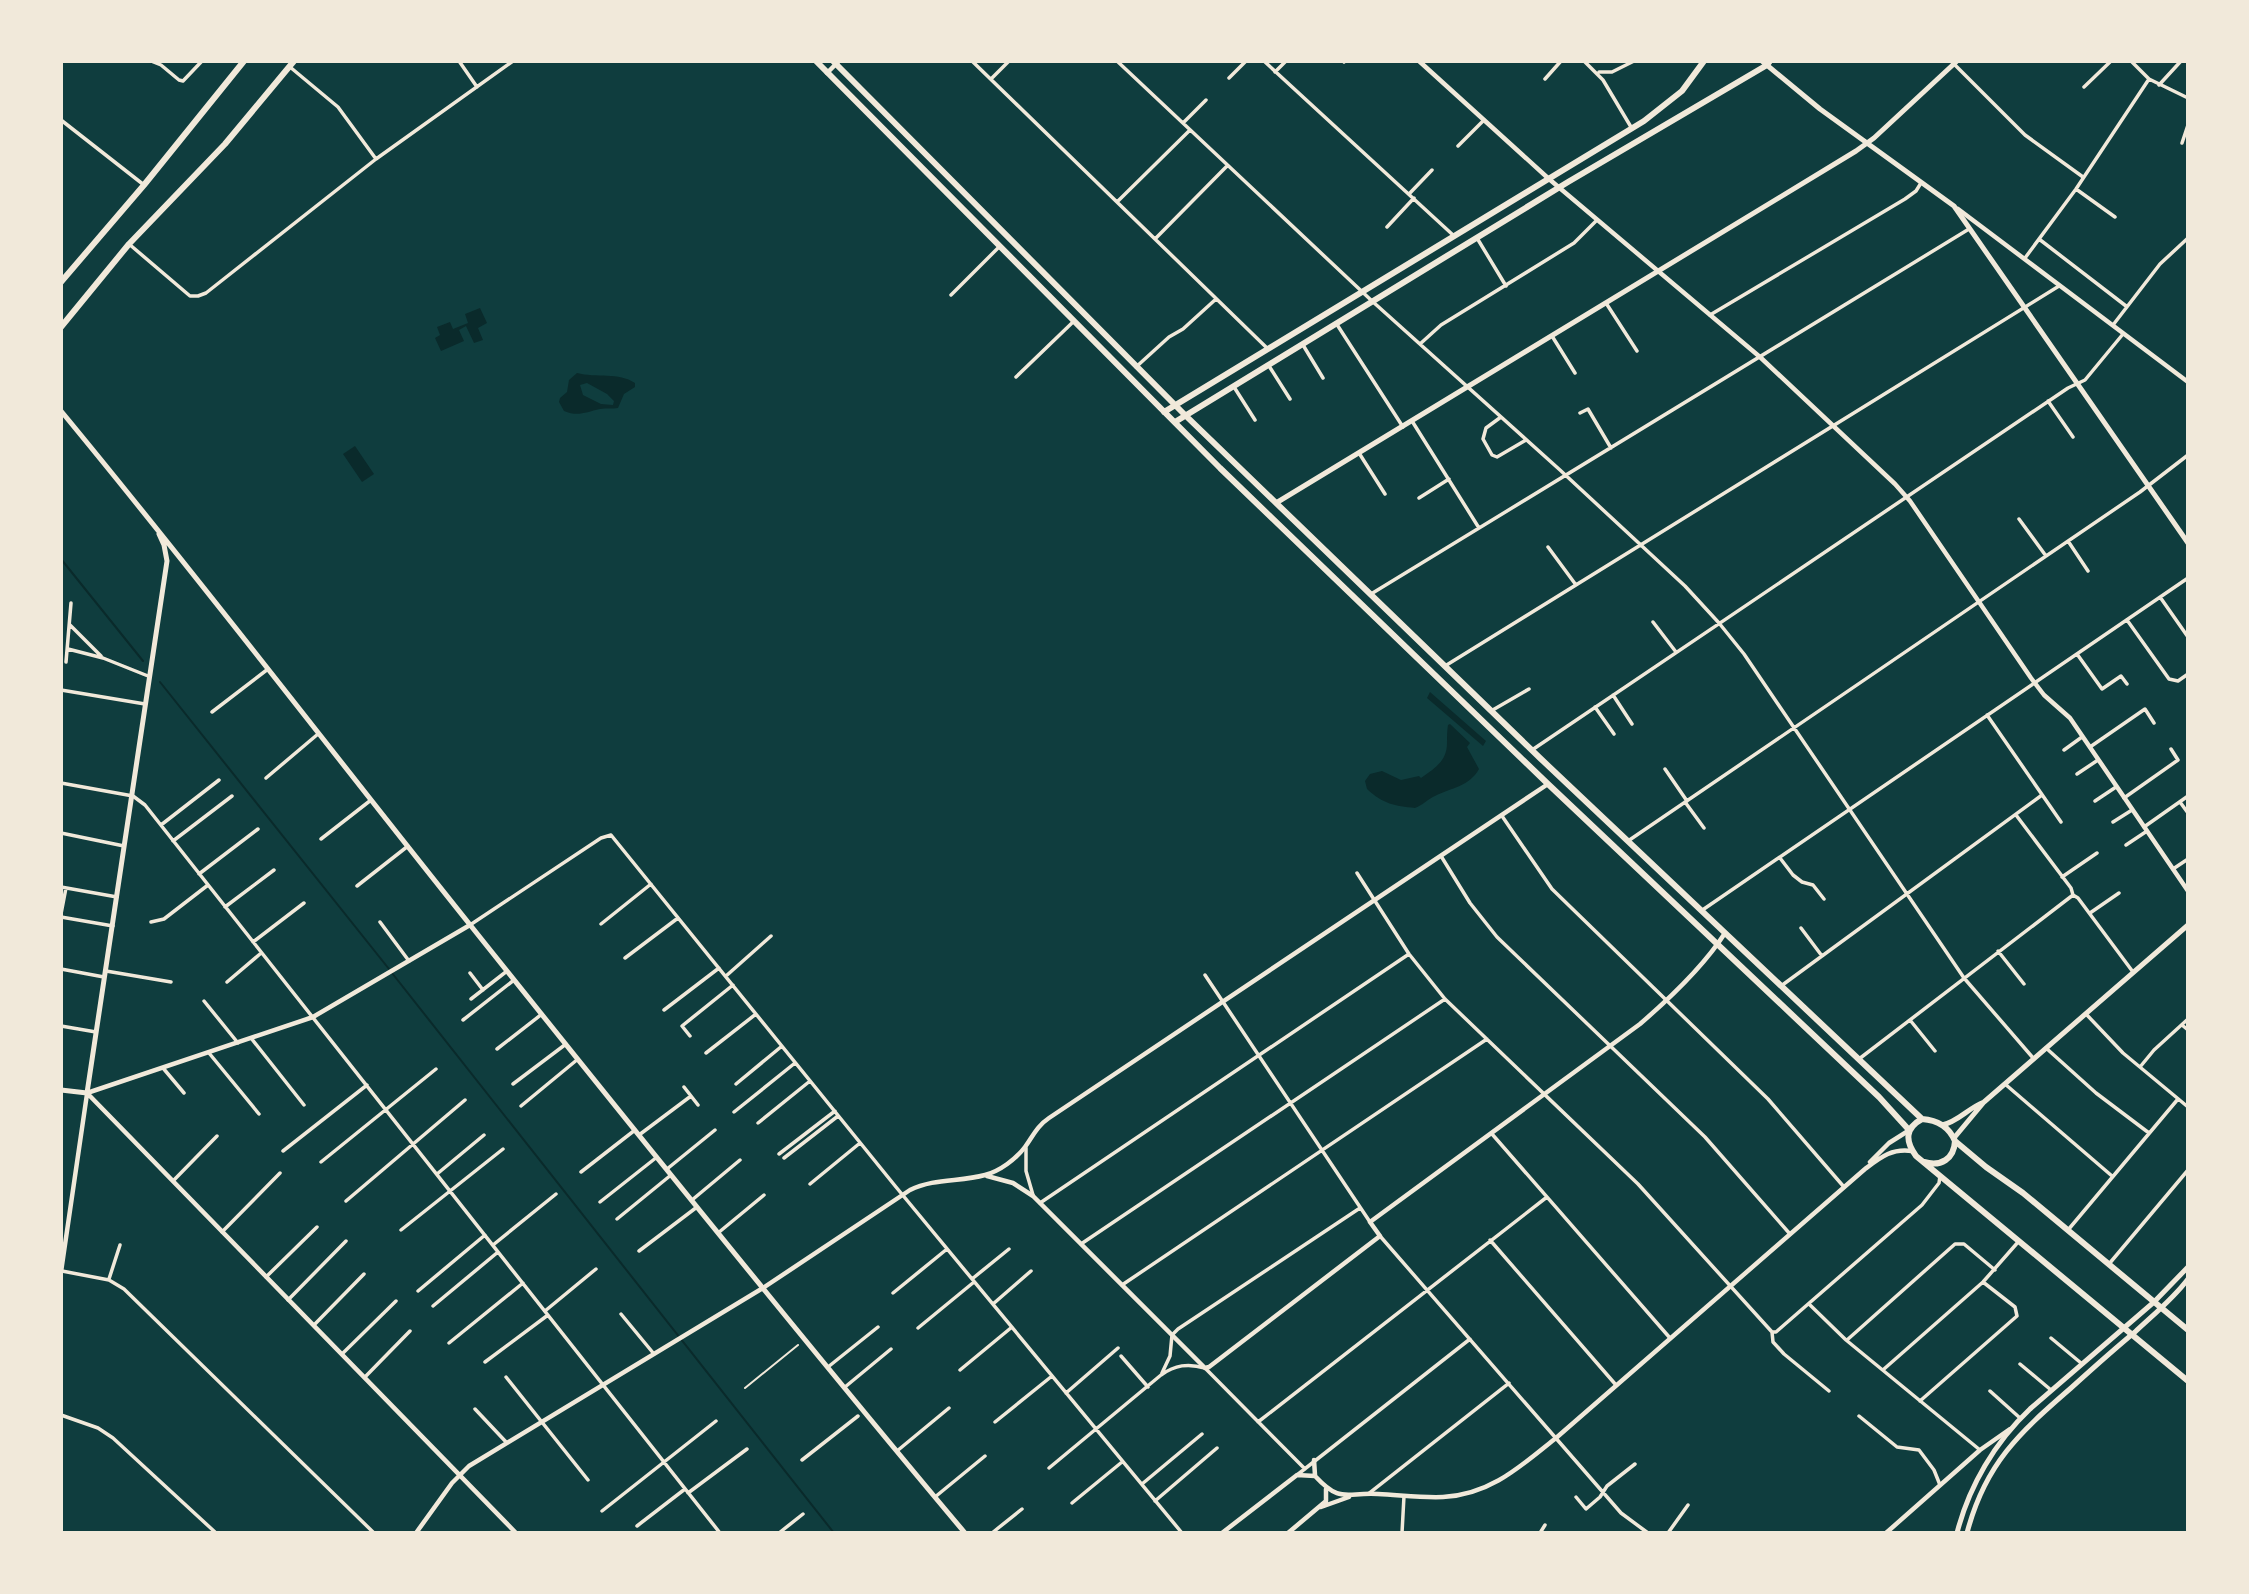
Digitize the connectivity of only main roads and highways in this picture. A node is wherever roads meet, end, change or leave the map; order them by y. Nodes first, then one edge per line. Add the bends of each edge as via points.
1 (244, 61) edge
2 (1704, 61) edge
3 (820, 62) edge
4 (836, 62) edge
5 (1954, 62) edge
6 (1766, 63) edge
7 (292, 64) edge
8 (1867, 144) junction
9 (61, 282) edge
10 (61, 327) edge
11 (1175, 405) junction
12 (61, 411) edge
13 (1164, 412) junction
14 (1185, 415) junction
15 (1175, 422) junction
16 (1276, 503) junction
17 (1260, 507) junction
18 (154, 527) junction
19 (2188, 543) edge
20 (1548, 784) junction
21 (1570, 786) junction
22 (2188, 925) edge
23 (61, 1090) edge
24 (1984, 1102) junction
25 (1922, 1119) junction
26 (1942, 1125) junction
27 (1909, 1131) junction
28 (1955, 1140) junction
29 (1924, 1162) junction
30 (2188, 1267) edge
31 (2188, 1279) edge
32 (2154, 1301) junction
33 (2162, 1308) junction
34 (2123, 1328) junction
35 (2188, 1330) edge
36 (2132, 1334) junction
37 (2188, 1381) edge
38 (965, 1533) edge
39 (1957, 1533) edge
40 (1968, 1533) edge

1 - 9 main road
2 - 11 main road via 1663,108
3 - 13 main road
4 - 11 main road
5 - 8 main road
6 - 8 main road
6 - 14 main road
7 - 10 main road via 225,144 129,244
8 - 16 main road
8 - 19 main road via 1954,206
11 - 13 main road
11 - 14 main road
12 - 18 main road
13 - 15 main road
14 - 15 main road
14 - 16 main road
15 - 17 main road
16 - 17 main road
16 - 21 main road
17 - 20 main road
18 - 23 main road via 167,561 87,1093
18 - 38 main road via 565,1044
20 - 21 main road
20 - 27 main road via 1885,1102
21 - 25 main road
22 - 24 main road
24 - 26 main road
24 - 28 main road
25 - 26 main road
25 - 27 main road
26 - 28 main road
27 - 29 main road via 1912,1151
28 - 29 main road via 1952,1154 1943,1162
28 - 32 main road
29 - 34 main road
30 - 32 main road
31 - 33 main road
32 - 33 main road
32 - 34 main road
33 - 35 main road
33 - 36 main road
34 - 36 main road
34 - 39 main road via 2011,1428 1981,1473
36 - 37 main road
36 - 40 main road via 2013,1441 1990,1474

